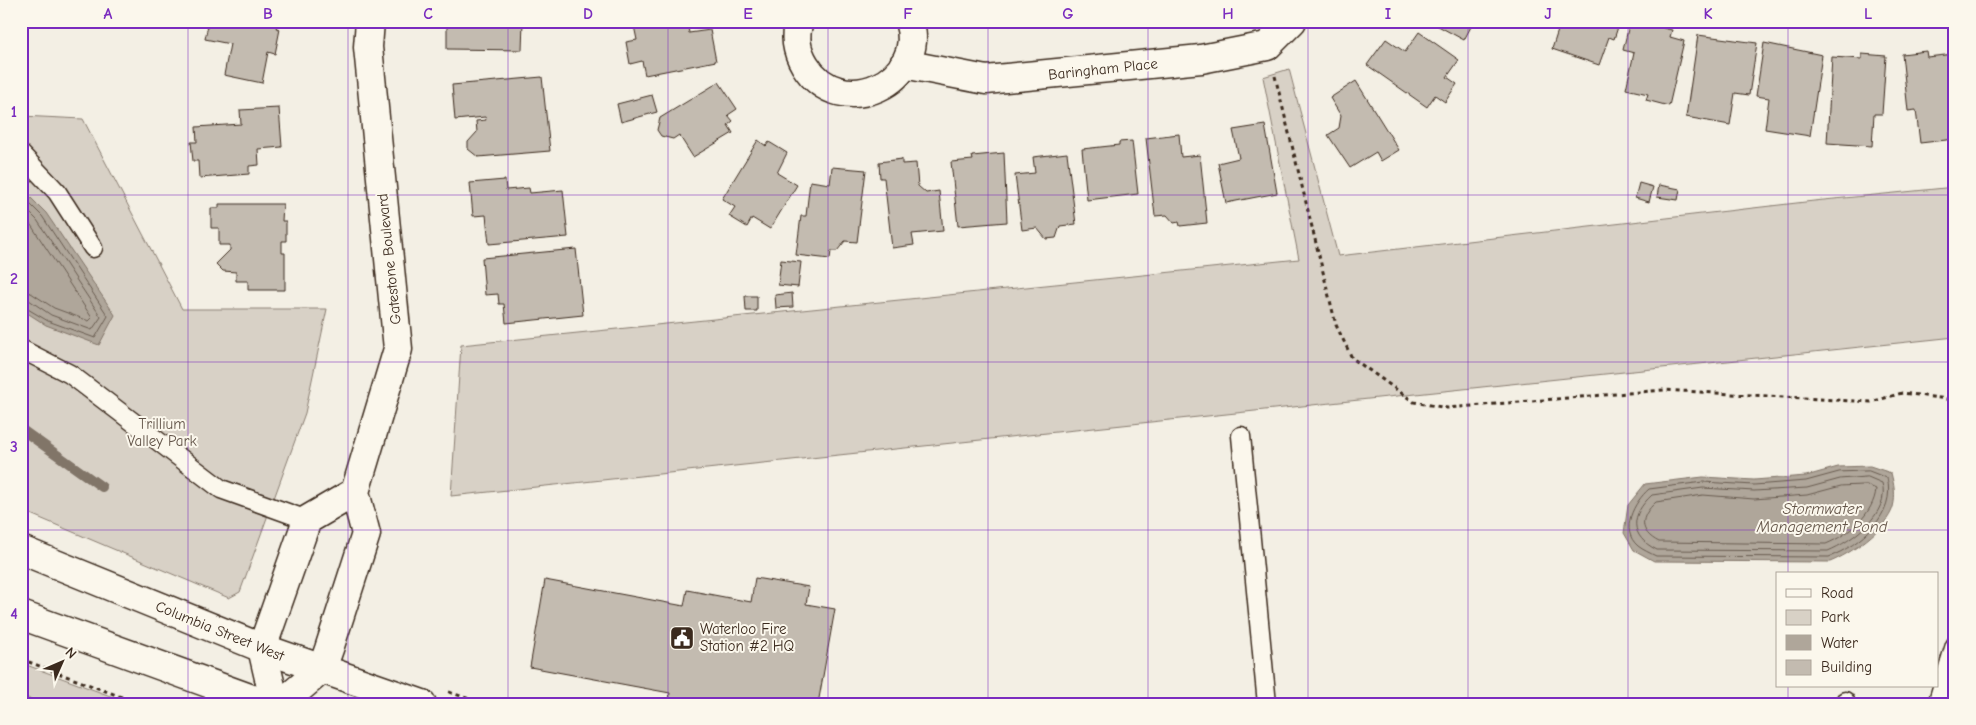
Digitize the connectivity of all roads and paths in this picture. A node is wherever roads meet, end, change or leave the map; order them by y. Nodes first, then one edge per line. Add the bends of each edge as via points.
1 (370, 21) edge
2 (799, 21) edge
3 (909, 21) edge
4 (1292, 21) edge
5 (904, 64) junction
6 (1274, 72) dead end
7 (21, 154) edge
8 (93, 248) dead end
9 (21, 349) edge
10 (1955, 400) edge
11 (1241, 436) dead end
12 (355, 492) junction
13 (307, 520) junction
14 (21, 550) edge
15 (21, 615) edge
16 (1955, 645) edge
17 (262, 648) junction
18 (21, 659) edge
19 (322, 669) junction
20 (140, 704) edge
21 (266, 704) edge
22 (275, 704) edge
23 (281, 704) edge
24 (422, 704) edge
25 (1267, 704) edge
26 (1937, 704) edge

1 - 12 street, Gatestone Boulevard via 368,47 398,349
2 - 5 street via 796,34 798,54 812,77 830,89 848,94 869,92 888,83
3 - 5 street via 911,45
4 - 5 street, Baringham Place via 1267,46 1201,59 986,80
6 - 10 path via 1336,325 1352,358 1414,402 1447,408 1495,406 1664,390 1871,402 1902,393
7 - 8 lane via 58,192
9 - 13 lane via 70,374 221,489
11 - 25 lane
12 - 13 street
12 - 19 street via 366,534
13 - 17 street
14 - 17 street, Columbia Street West
15 - 21 street
16 - 26 lane
17 - 19 street, Columbia Street West
17 - 22 street
18 - 20 path
19 - 23 street
19 - 24 street, Columbia Street West

